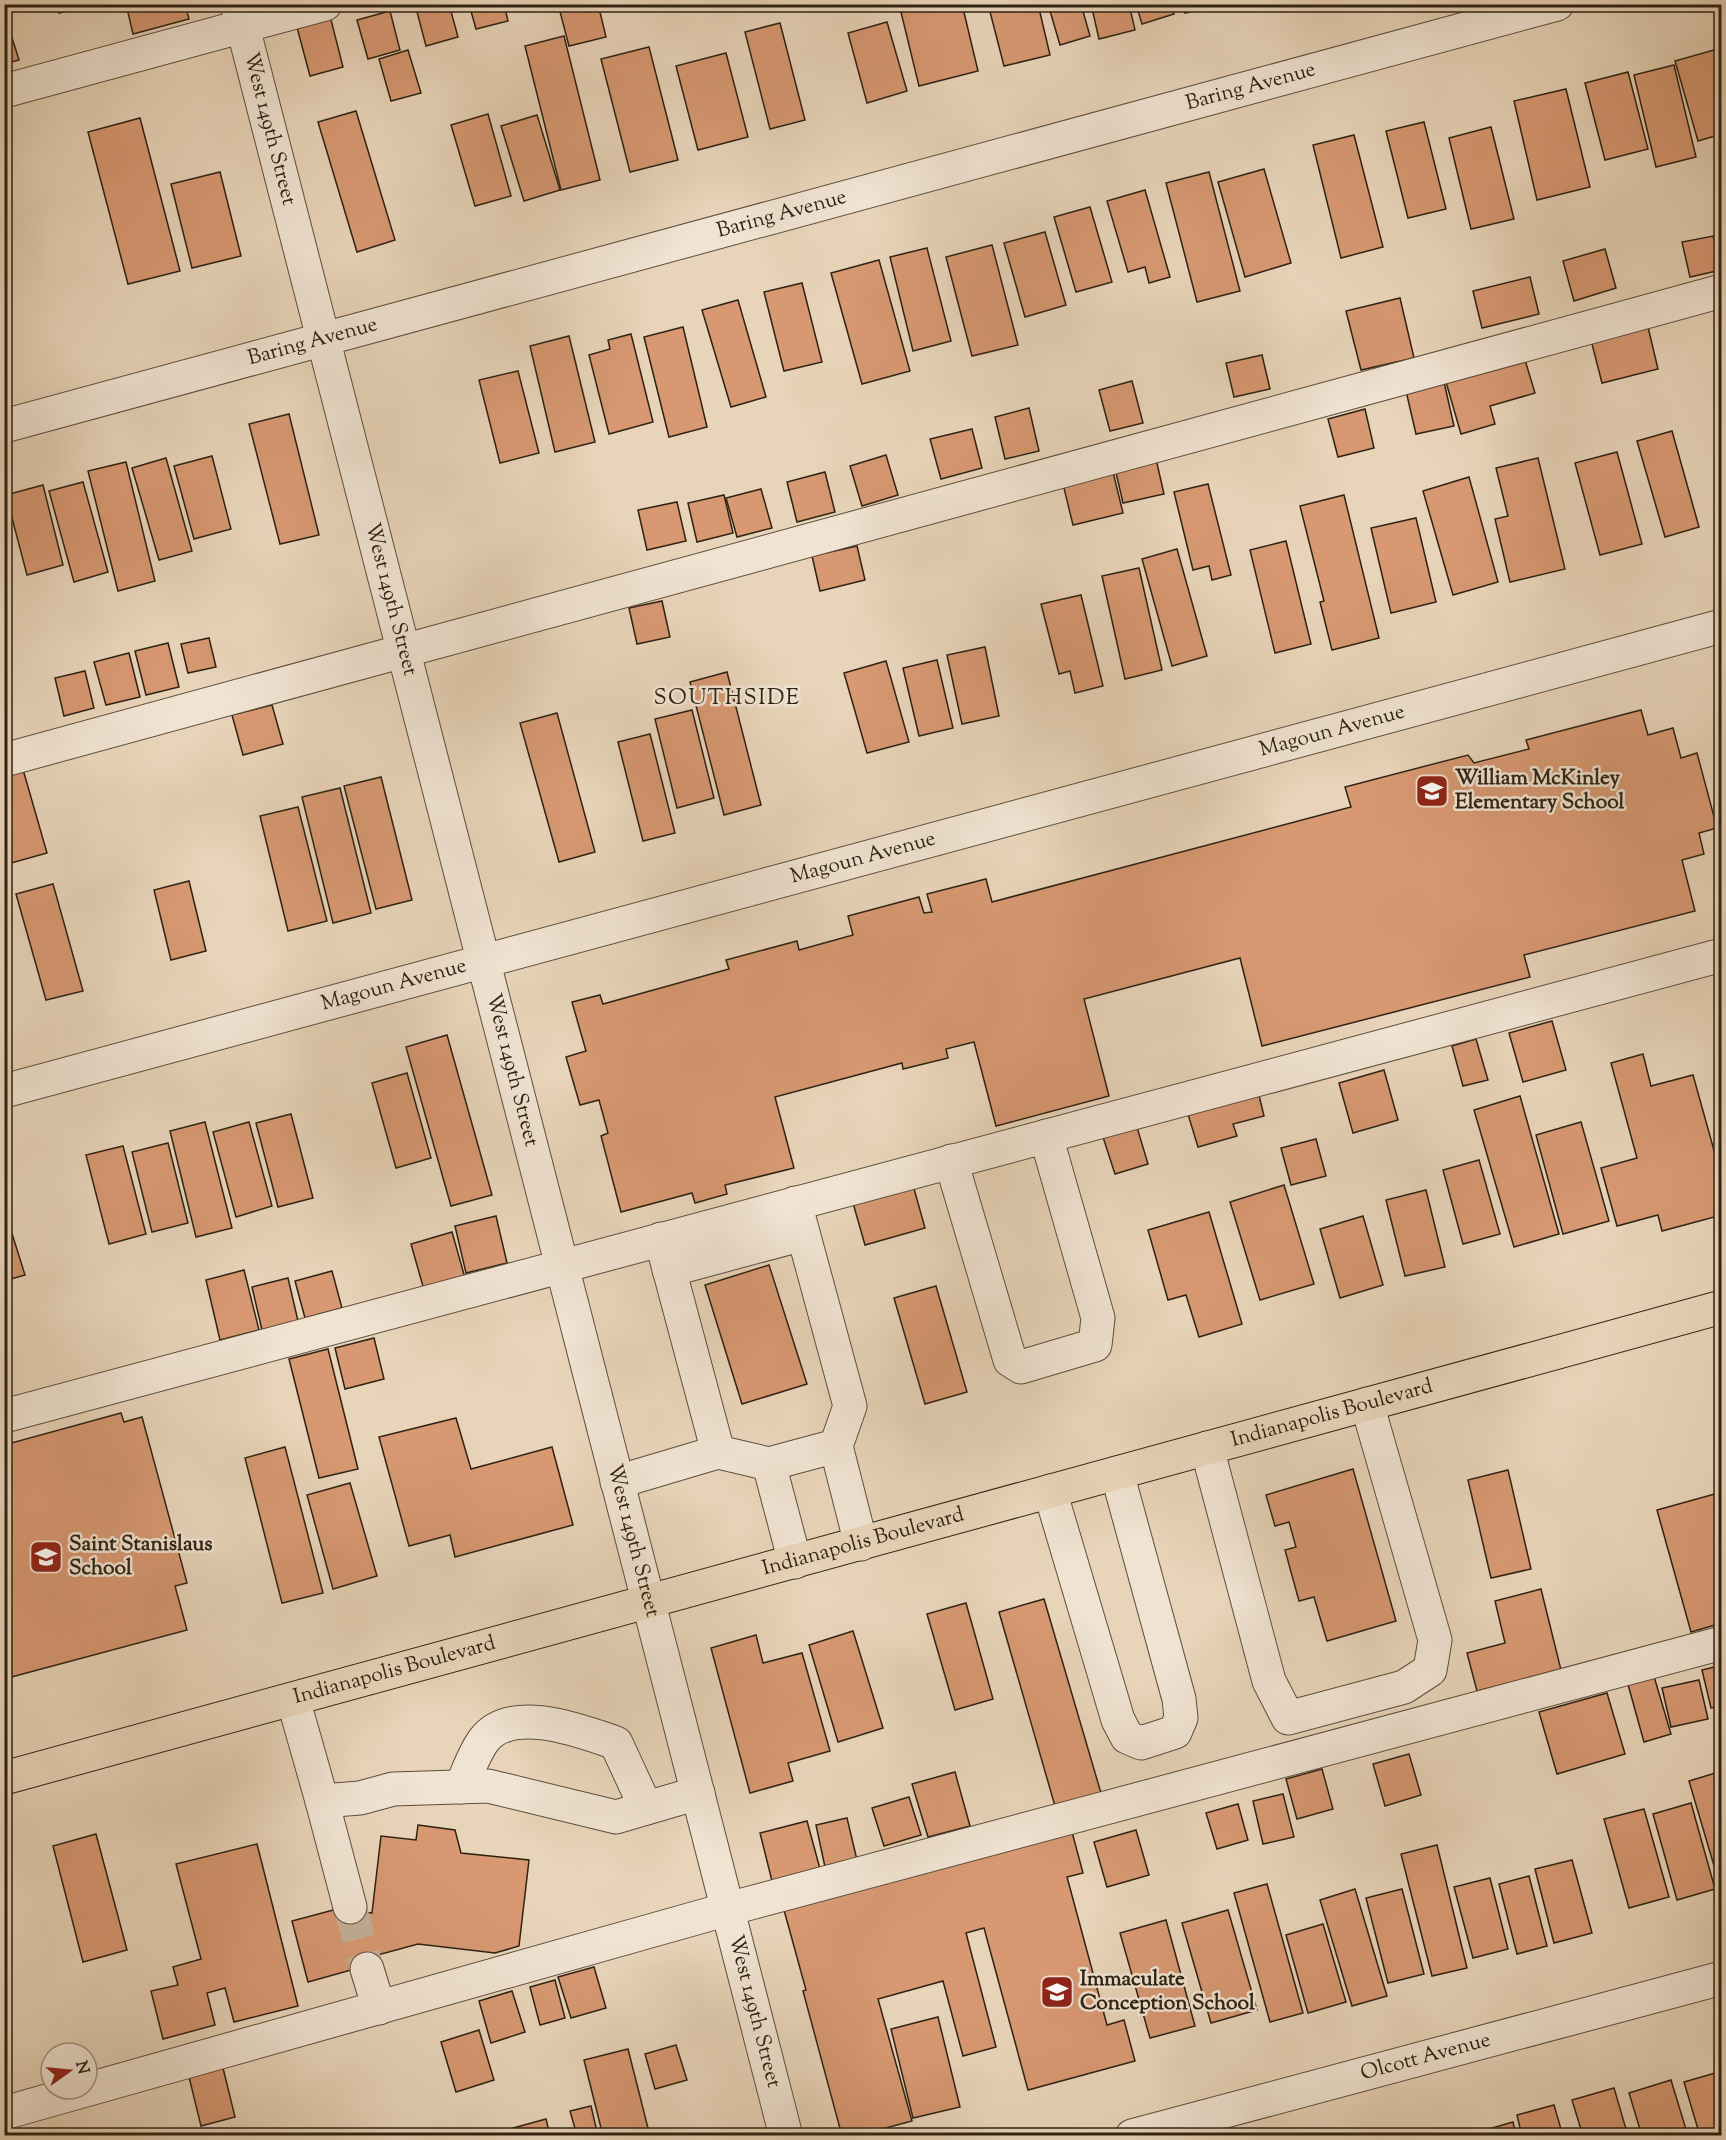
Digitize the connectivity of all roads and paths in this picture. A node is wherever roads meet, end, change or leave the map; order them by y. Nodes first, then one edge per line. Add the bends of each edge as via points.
1 (325, 4) edge
2 (1557, 4) edge
3 (240, 16) edge
4 (4, 91) edge
5 (1722, 291) edge
6 (323, 338) junction
7 (4, 426) edge
8 (1722, 626) edge
9 (403, 649) junction
10 (4, 760) edge
11 (1722, 955) edge
12 (484, 962) junction
13 (4, 1091) edge
14 (1046, 1136) junction
15 (951, 1161) junction
16 (799, 1218) junction
17 (665, 1254) junction
18 (562, 1265) junction
19 (1722, 1307) edge
20 (1367, 1404) junction
21 (4, 1416) edge
22 (836, 1446) junction
23 (1207, 1448) junction
24 (717, 1452) junction
25 (769, 1464) junction
26 (1117, 1473) junction
27 (617, 1482) junction
28 (1050, 1491) junction
29 (861, 1544) junction
30 (795, 1562) junction
31 (649, 1601) junction
32 (1722, 1643) edge
33 (293, 1699) junction
34 (4, 1779) edge
35 (461, 1787) junction
36 (698, 1793) junction
37 (322, 1801) junction
38 (646, 1808) junction
39 (350, 1906) tunnel mouth
40 (728, 1909) junction
41 (367, 1969) tunnel mouth
42 (1722, 1978) edge
43 (379, 2008) junction
44 (4, 2113) edge
45 (786, 2136) edge
46 (1132, 2136) edge

1 - 3 street
2 - 6 street, Baring Avenue
3 - 4 street
3 - 6 street, West 149th Street
5 - 9 street
6 - 7 street, Baring Avenue
6 - 9 street, West 149th Street
8 - 12 street, Magoun Avenue
9 - 10 street
9 - 12 street, West 149th Street
11 - 14 street
12 - 13 street, Magoun Avenue
12 - 18 street, West 149th Street
14 - 15 street
14 - 15 street via 1098,1318 1095,1345 1021,1367 1010,1360
15 - 16 street
16 - 17 street
16 - 22 street via 850,1406
17 - 18 street
17 - 24 street
18 - 21 street
18 - 27 street, West 149th Street
19 - 20 main road, Indianapolis Boulevard
20 - 23 main road, Indianapolis Boulevard
20 - 23 street via 1435,1640 1430,1670 1404,1687 1288,1718 1269,1681
22 - 25 street
22 - 29 street
23 - 26 main road, Indianapolis Boulevard
24 - 25 street
24 - 27 street
25 - 30 street
26 - 28 main road, Indianapolis Boulevard
26 - 28 street via 1181,1718 1175,1732 1141,1743 1127,1737 1118,1720
27 - 31 street, West 149th Street
28 - 29 main road, Indianapolis Boulevard
29 - 30 main road, Indianapolis Boulevard
30 - 31 main road, Indianapolis Boulevard
31 - 33 main road, Indianapolis Boulevard
31 - 36 street, West 149th Street
32 - 40 street
33 - 34 main road, Indianapolis Boulevard
33 - 37 street
35 - 37 street via 393,1789 360,1798
35 - 38 street via 488,1786 616,1817
35 - 38 street via 484,1740 499,1727 567,1726 616,1743
36 - 38 street
36 - 40 street, West 149th Street
37 - 39 street
40 - 43 street
40 - 45 street, West 149th Street
41 - 43 street
42 - 46 street, Olcott Avenue
43 - 44 street

